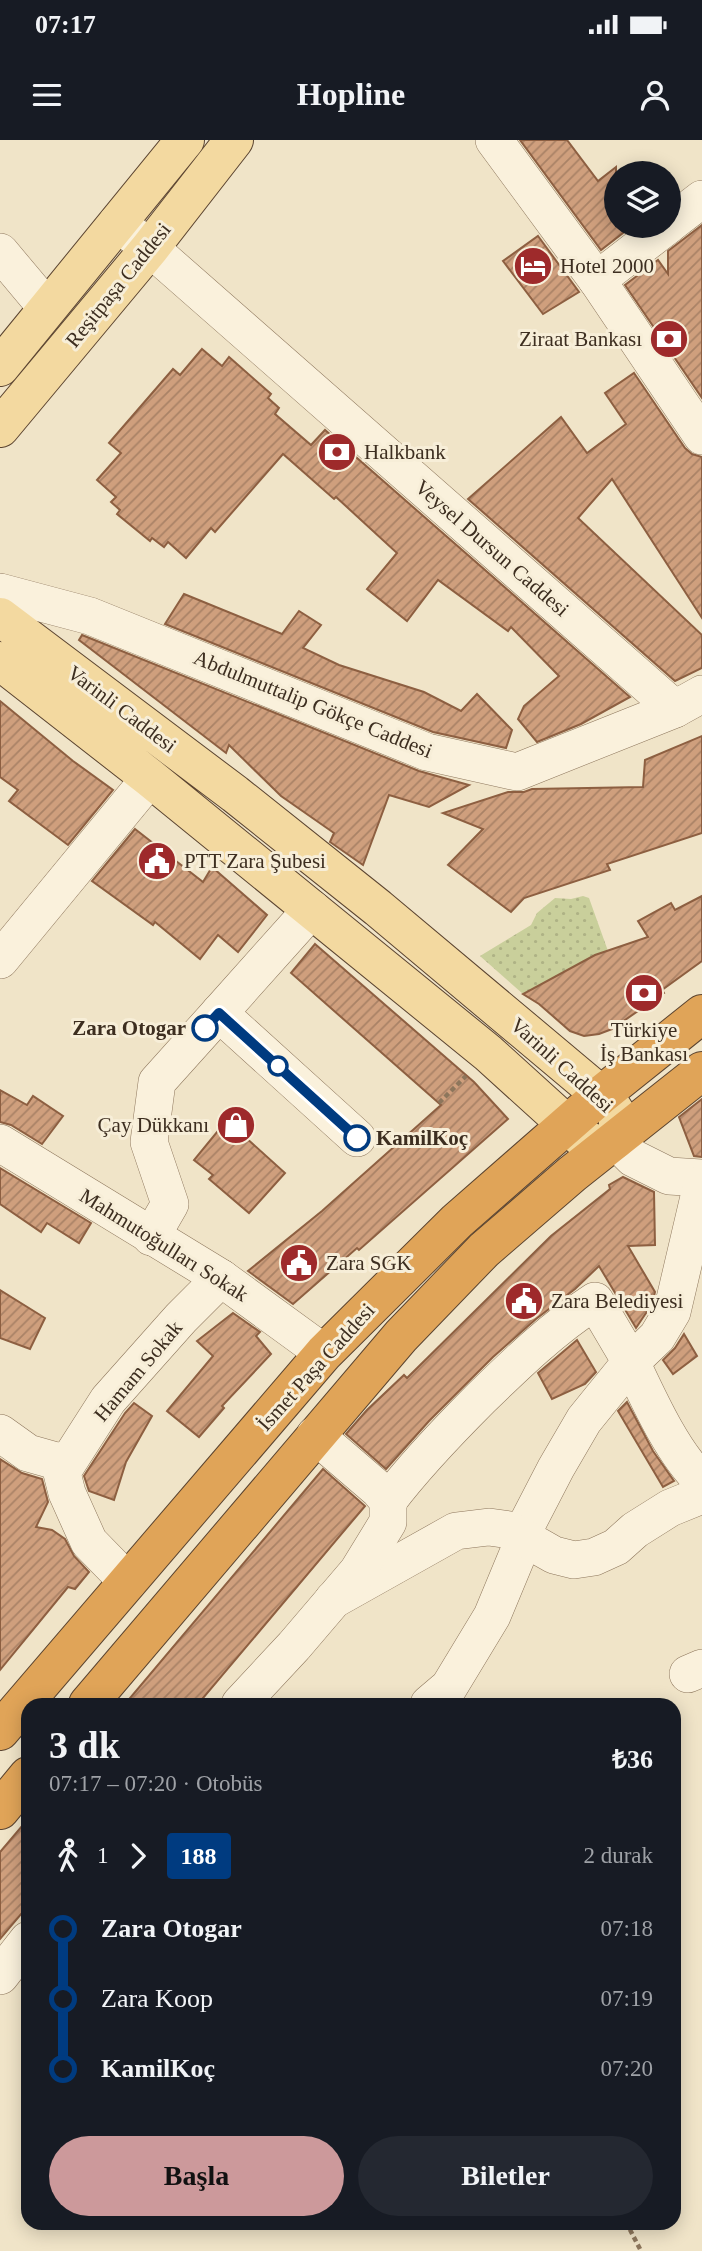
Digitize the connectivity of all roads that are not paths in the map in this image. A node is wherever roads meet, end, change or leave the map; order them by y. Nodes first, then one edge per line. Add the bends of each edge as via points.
1 (185, 140) edge
2 (234, 140) edge
3 (494, 140) edge
4 (702, 199) edge
5 (681, 215) edge
6 (117, 223) junction
7 (651, 238) edge
8 (150, 248) junction
9 (0, 253) edge
10 (597, 280) junction
11 (47, 308) junction
12 (0, 367) edge
13 (0, 428) edge
14 (702, 436) edge
15 (0, 592) edge
16 (0, 617) edge
17 (0, 661) edge
18 (689, 702) edge
19 (150, 778) junction
20 (312, 909) junction
21 (0, 960) edge
22 (219, 1013) junction
23 (702, 1014) edge
24 (702, 1071) edge
25 (601, 1095) junction
26 (566, 1125) junction
27 (357, 1138) dead end
28 (615, 1140) junction
29 (0, 1143) edge
30 (702, 1178) edge
31 (702, 1184) edge
32 (151, 1237) junction
33 (221, 1278) junction
34 (324, 1353) junction
35 (631, 1362) junction
36 (0, 1433) edge
37 (315, 1435) junction
38 (59, 1461) junction
39 (702, 1481) edge
40 (702, 1495) edge
41 (388, 1501) junction
42 (523, 1538) junction
43 (128, 1582) junction
44 (333, 1600) junction
45 (28, 1698) edge
46 (93, 1698) edge
47 (245, 1698) edge
48 (436, 1698) edge
49 (21, 1707) edge
50 (0, 1731) edge
51 (21, 1784) edge
52 (0, 1810) edge
53 (21, 1949) edge
54 (0, 1976) edge

1 - 6 main road
2 - 8 main road, Reşitpaşa Caddesi
3 - 10 street
4 - 5 street
6 - 8 street, Veysel Dursun Caddesi
6 - 11 main road
7 - 10 street
8 - 13 main road, Reşitpaşa Caddesi
8 - 18 street, Veysel Dursun Caddesi
9 - 11 street
10 - 14 street
11 - 12 main road
15 - 18 street, Abdulmuttalip Gökçe Caddesi via 90,615 426,752 517,772
16 - 25 main road, Varinli Caddesi via 245,802
17 - 19 main road, Varinli Caddesi
19 - 20 main road, Varinli Caddesi
19 - 21 street
20 - 22 street
20 - 26 main road, Varinli Caddesi via 488,1053
22 - 27 street
22 - 32 street via 157,1082 149,1142 170,1204
23 - 25 highway, İsmet Paşa Caddesi
24 - 28 highway, İsmet Paşa Caddesi
25 - 26 highway, İsmet Paşa Caddesi
25 - 28 main road, Varinli Caddesi via 617,1113 620,1126
26 - 28 main road, Varinli Caddesi via 584,1140 599,1144
26 - 34 highway, İsmet Paşa Caddesi via 457,1221
28 - 30 street via 632,1158 668,1176
28 - 37 highway, İsmet Paşa Caddesi via 484,1250
29 - 32 street, Mahmutoğulları Sokak
31 - 35 street via 672,1312 657,1337
32 - 33 street, Mahmutoğulları Sokak
33 - 34 street, Mahmutoğulları Sokak
33 - 38 street, Hamam Sokak via 108,1400 67,1464
34 - 43 highway, İsmet Paşa Caddesi
35 - 39 street via 668,1433
35 - 41 street via 595,1301 526,1354
35 - 42 street via 584,1420 555,1468
36 - 38 street via 28,1452
37 - 41 street
37 - 46 highway, İsmet Paşa Caddesi
38 - 43 street via 73,1510 89,1542
40 - 42 street via 670,1508 594,1558 554,1555
41 - 44 street via 388,1522 358,1572
42 - 44 street via 510,1530 489,1527 456,1531
42 - 48 street via 492,1616 449,1687
43 - 45 highway, İsmet Paşa Caddesi
44 - 47 street
49 - 50 highway, İsmet Paşa Caddesi
51 - 52 highway
53 - 54 street

